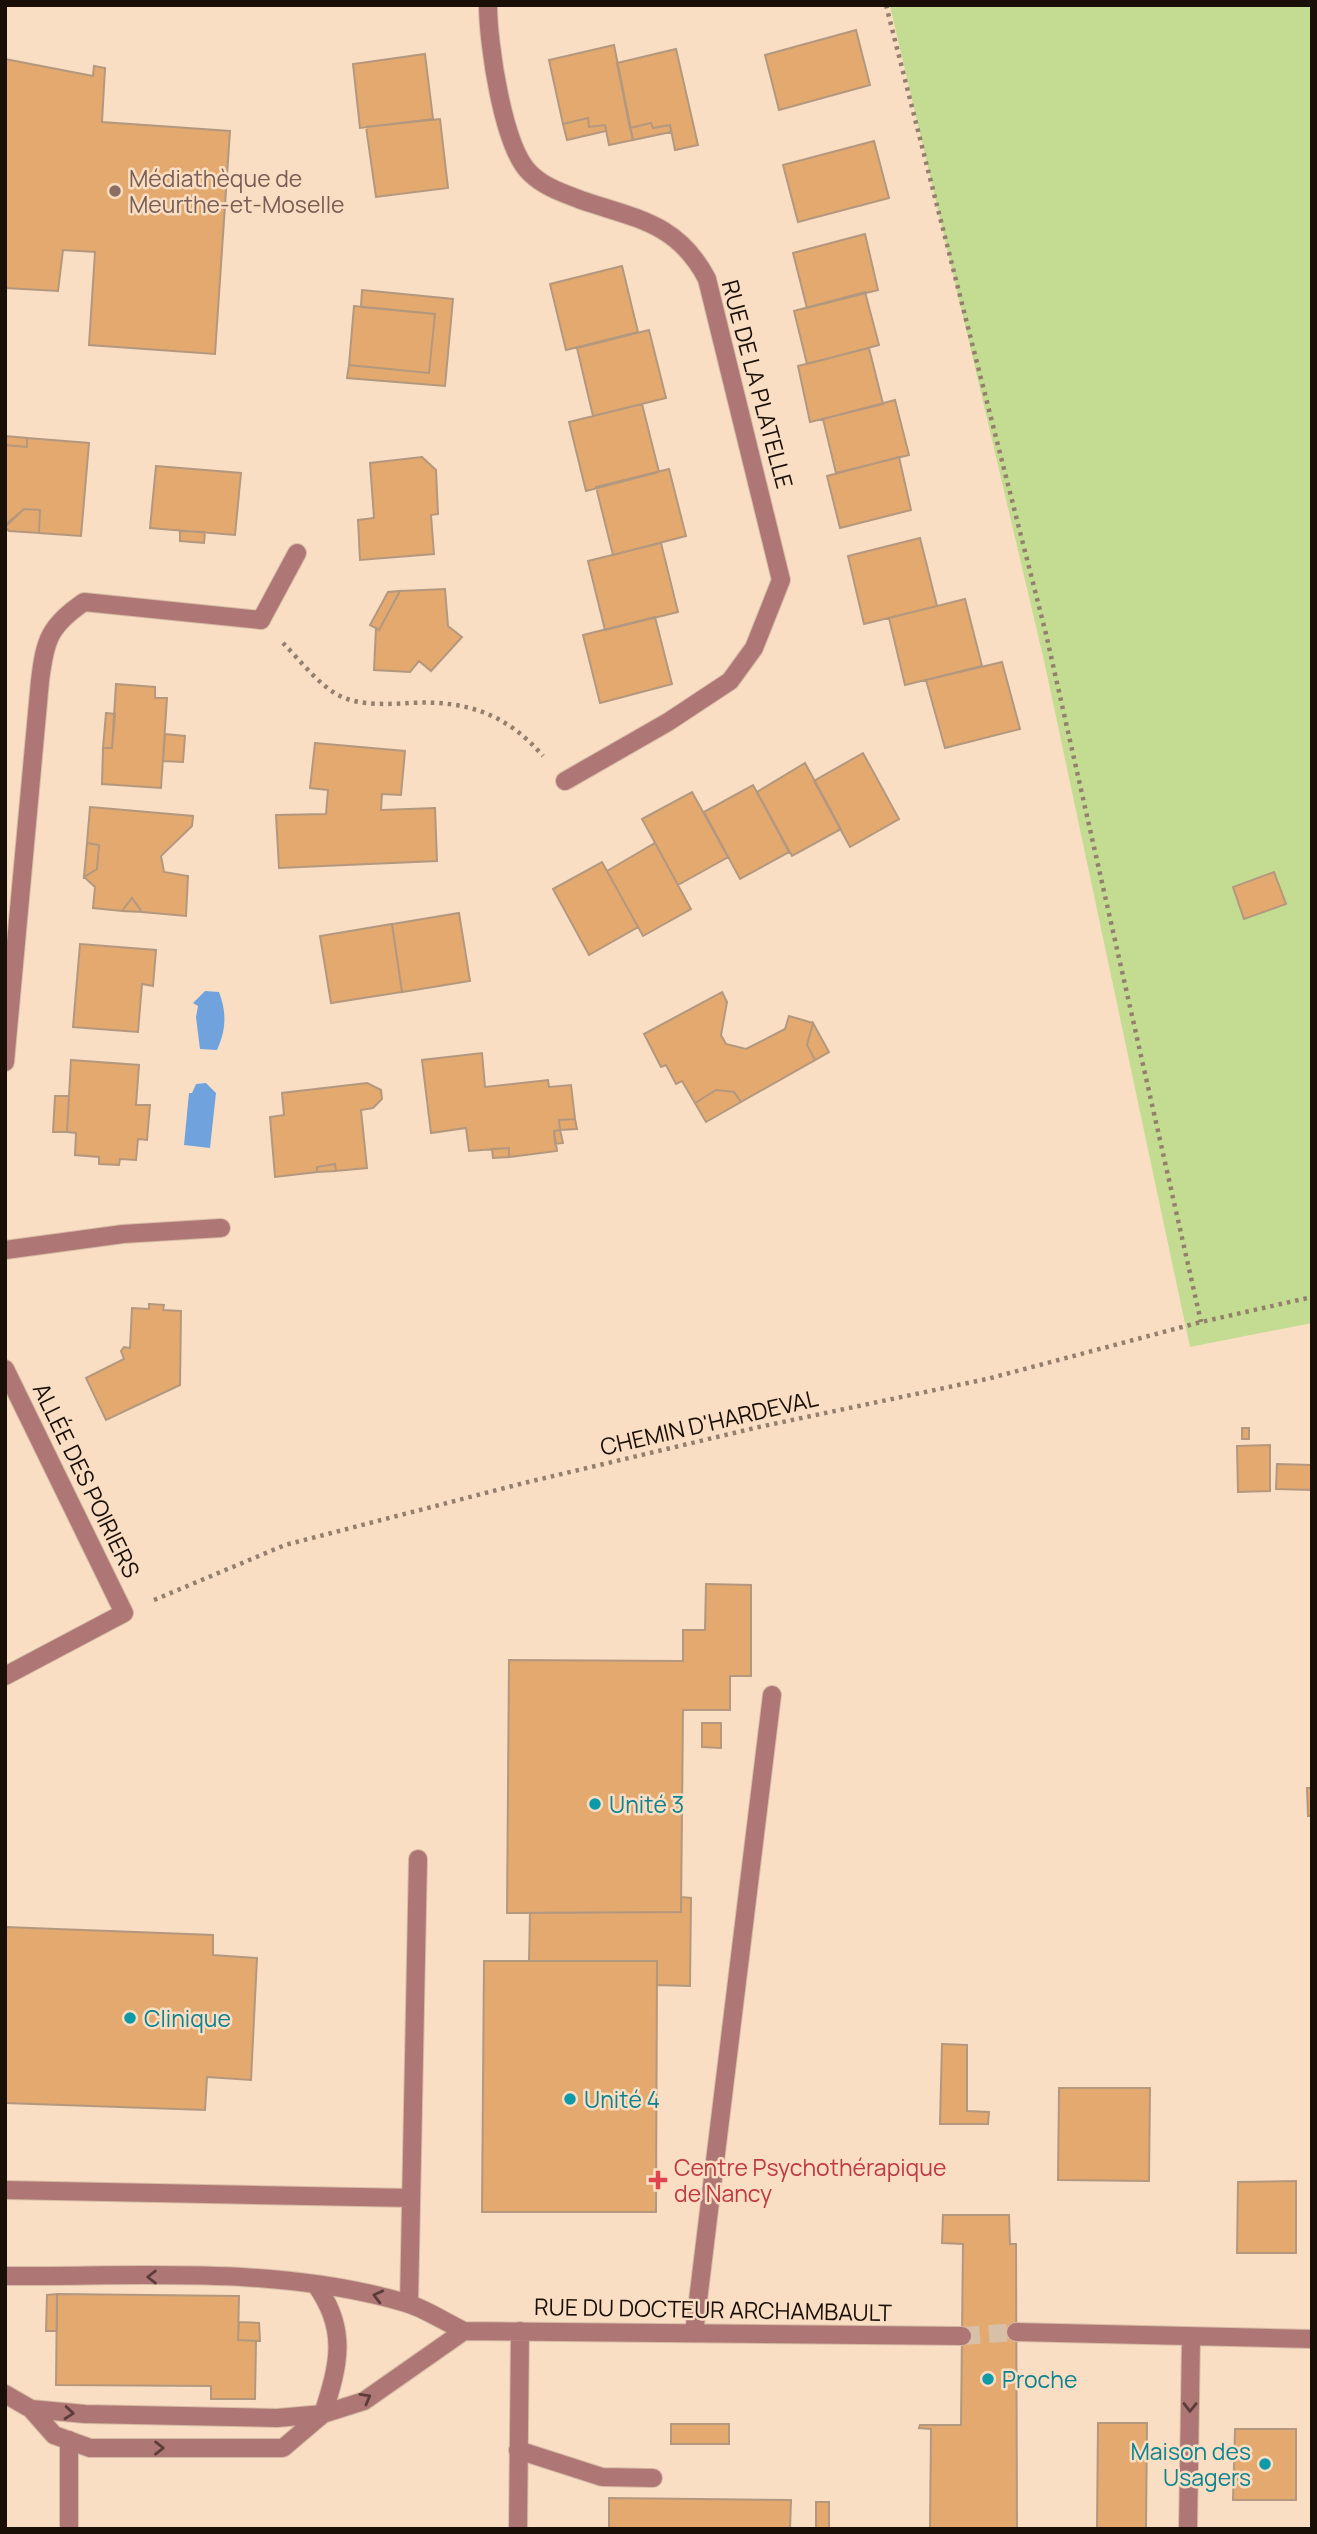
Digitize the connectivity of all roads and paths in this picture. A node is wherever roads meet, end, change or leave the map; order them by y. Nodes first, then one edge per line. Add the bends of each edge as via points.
1 (488, 5) edge
2 (886, 5) edge
3 (298, 553) dead end
4 (261, 620) junction
5 (565, 781) joint
6 (5, 1062) edge
7 (221, 1228) dead end
8 (5, 1250) edge
9 (1312, 1297) edge
10 (1201, 1322) junction
11 (5, 1369) edge
12 (124, 1613) junction
13 (5, 1676) edge
14 (772, 1695) dead end
15 (418, 1859) dead end
16 (5, 2190) edge
17 (411, 2198) junction
18 (5, 2276) edge
19 (316, 2284) junction
20 (409, 2304) junction
21 (464, 2330) junction
22 (520, 2331) junction
23 (694, 2333) junction
24 (1016, 2333) tunnel mouth
25 (962, 2336) tunnel mouth
26 (1191, 2339) junction
27 (1312, 2339) edge
28 (5, 2393) edge
29 (31, 2409) junction
30 (323, 2414) junction
31 (69, 2440) junction
32 (518, 2450) junction
33 (653, 2478) dead end
34 (69, 2529) edge
35 (518, 2529) edge
36 (1188, 2529) edge

1 - 5 street, RUE DE LA PLATELLE via 490,45 512,145 520,162 530,174 560,192 666,231 686,245 707,279 781,580 754,648 730,681
2 - 10 path via 1046,634
3 - 4 street
4 - 5 path via 340,696 372,704 438,702 483,710 527,738
4 - 6 street via 84,602 58,620 44,647
7 - 8 street via 123,1234
9 - 10 path, CHEMIN D'HARDEVAL
10 - 12 path, CHEMIN D'HARDEVAL via 987,1379 746,1430 285,1545
11 - 12 street, ALLÉE DES POIRIERS
12 - 13 street
14 - 23 street
15 - 17 street
16 - 17 street
17 - 20 street
19 -> 18 street, RUE DU DOCTEUR ARCHAMBAULT via 276,2278
20 -> 19 street, RUE DU DOCTEUR ARCHAMBAULT
19 - 30 street via 338,2327 337,2372
20 - 21 street, RUE DU DOCTEUR ARCHAMBAULT
21 - 22 street, RUE DU DOCTEUR ARCHAMBAULT
30 -> 21 street via 364,2401
22 - 23 street, RUE DU DOCTEUR ARCHAMBAULT
22 - 32 street
23 - 25 street, RUE DU DOCTEUR ARCHAMBAULT
24 - 26 street
26 - 27 street
26 -> 36 street
28 - 29 street
29 -> 30 street via 263,2418
29 - 31 street via 54,2435
31 -> 30 street via 90,2448 282,2448
31 - 34 street
32 - 33 street via 602,2477
32 - 35 street

